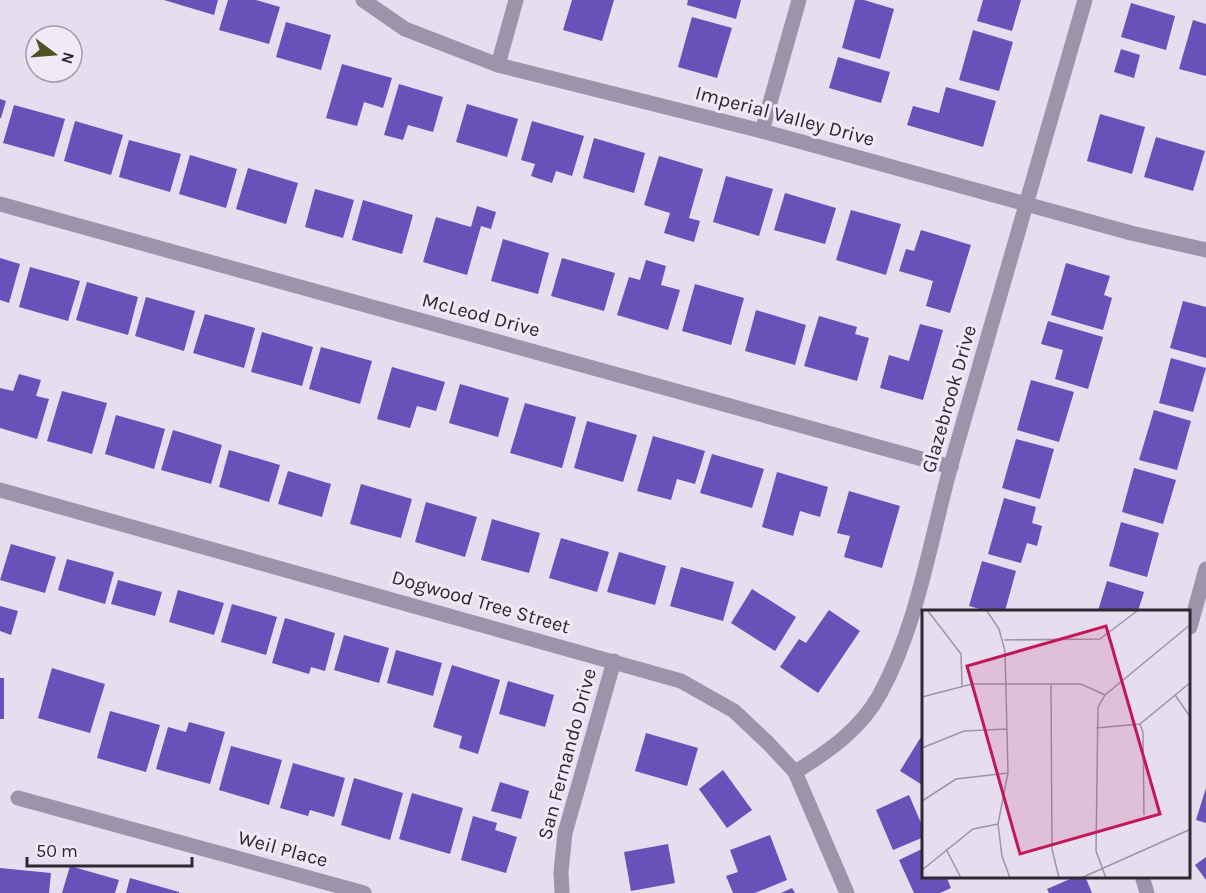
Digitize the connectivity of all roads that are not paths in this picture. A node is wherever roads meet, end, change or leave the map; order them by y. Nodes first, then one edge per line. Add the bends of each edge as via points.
1 (363, 0) edge
2 (516, 0) edge
3 (799, 0) edge
4 (1085, 0) edge
5 (498, 64) junction
6 (762, 131) junction
7 (1028, 203) junction
8 (0, 204) edge
9 (1206, 250) edge
10 (951, 467) junction
11 (0, 490) edge
12 (1206, 569) edge
13 (1191, 623) edge
14 (614, 661) junction
15 (795, 772) junction
16 (18, 798) dead end
17 (1143, 878) edge
18 (364, 893) edge
19 (562, 893) edge
20 (847, 893) edge
21 (1147, 893) edge

1 - 5 street, Imperial Valley Drive via 405,29
2 - 5 street
3 - 6 street
4 - 7 street, Glazebrook Drive
5 - 6 street, Imperial Valley Drive
6 - 7 street, Imperial Valley Drive
7 - 9 street, Imperial Valley Drive
7 - 10 street, Glazebrook Drive
8 - 10 street, McLeod Drive
10 - 15 street, Glazebrook Drive via 903,646 879,696 850,733
11 - 14 street, Dogwood Tree Street
12 - 13 street
14 - 15 street, Dogwood Tree Street via 681,681 734,711
14 - 19 street, San Fernando Drive via 565,833
15 - 20 street, Dogwood Tree Street
16 - 18 street, Weil Place
17 - 21 street

